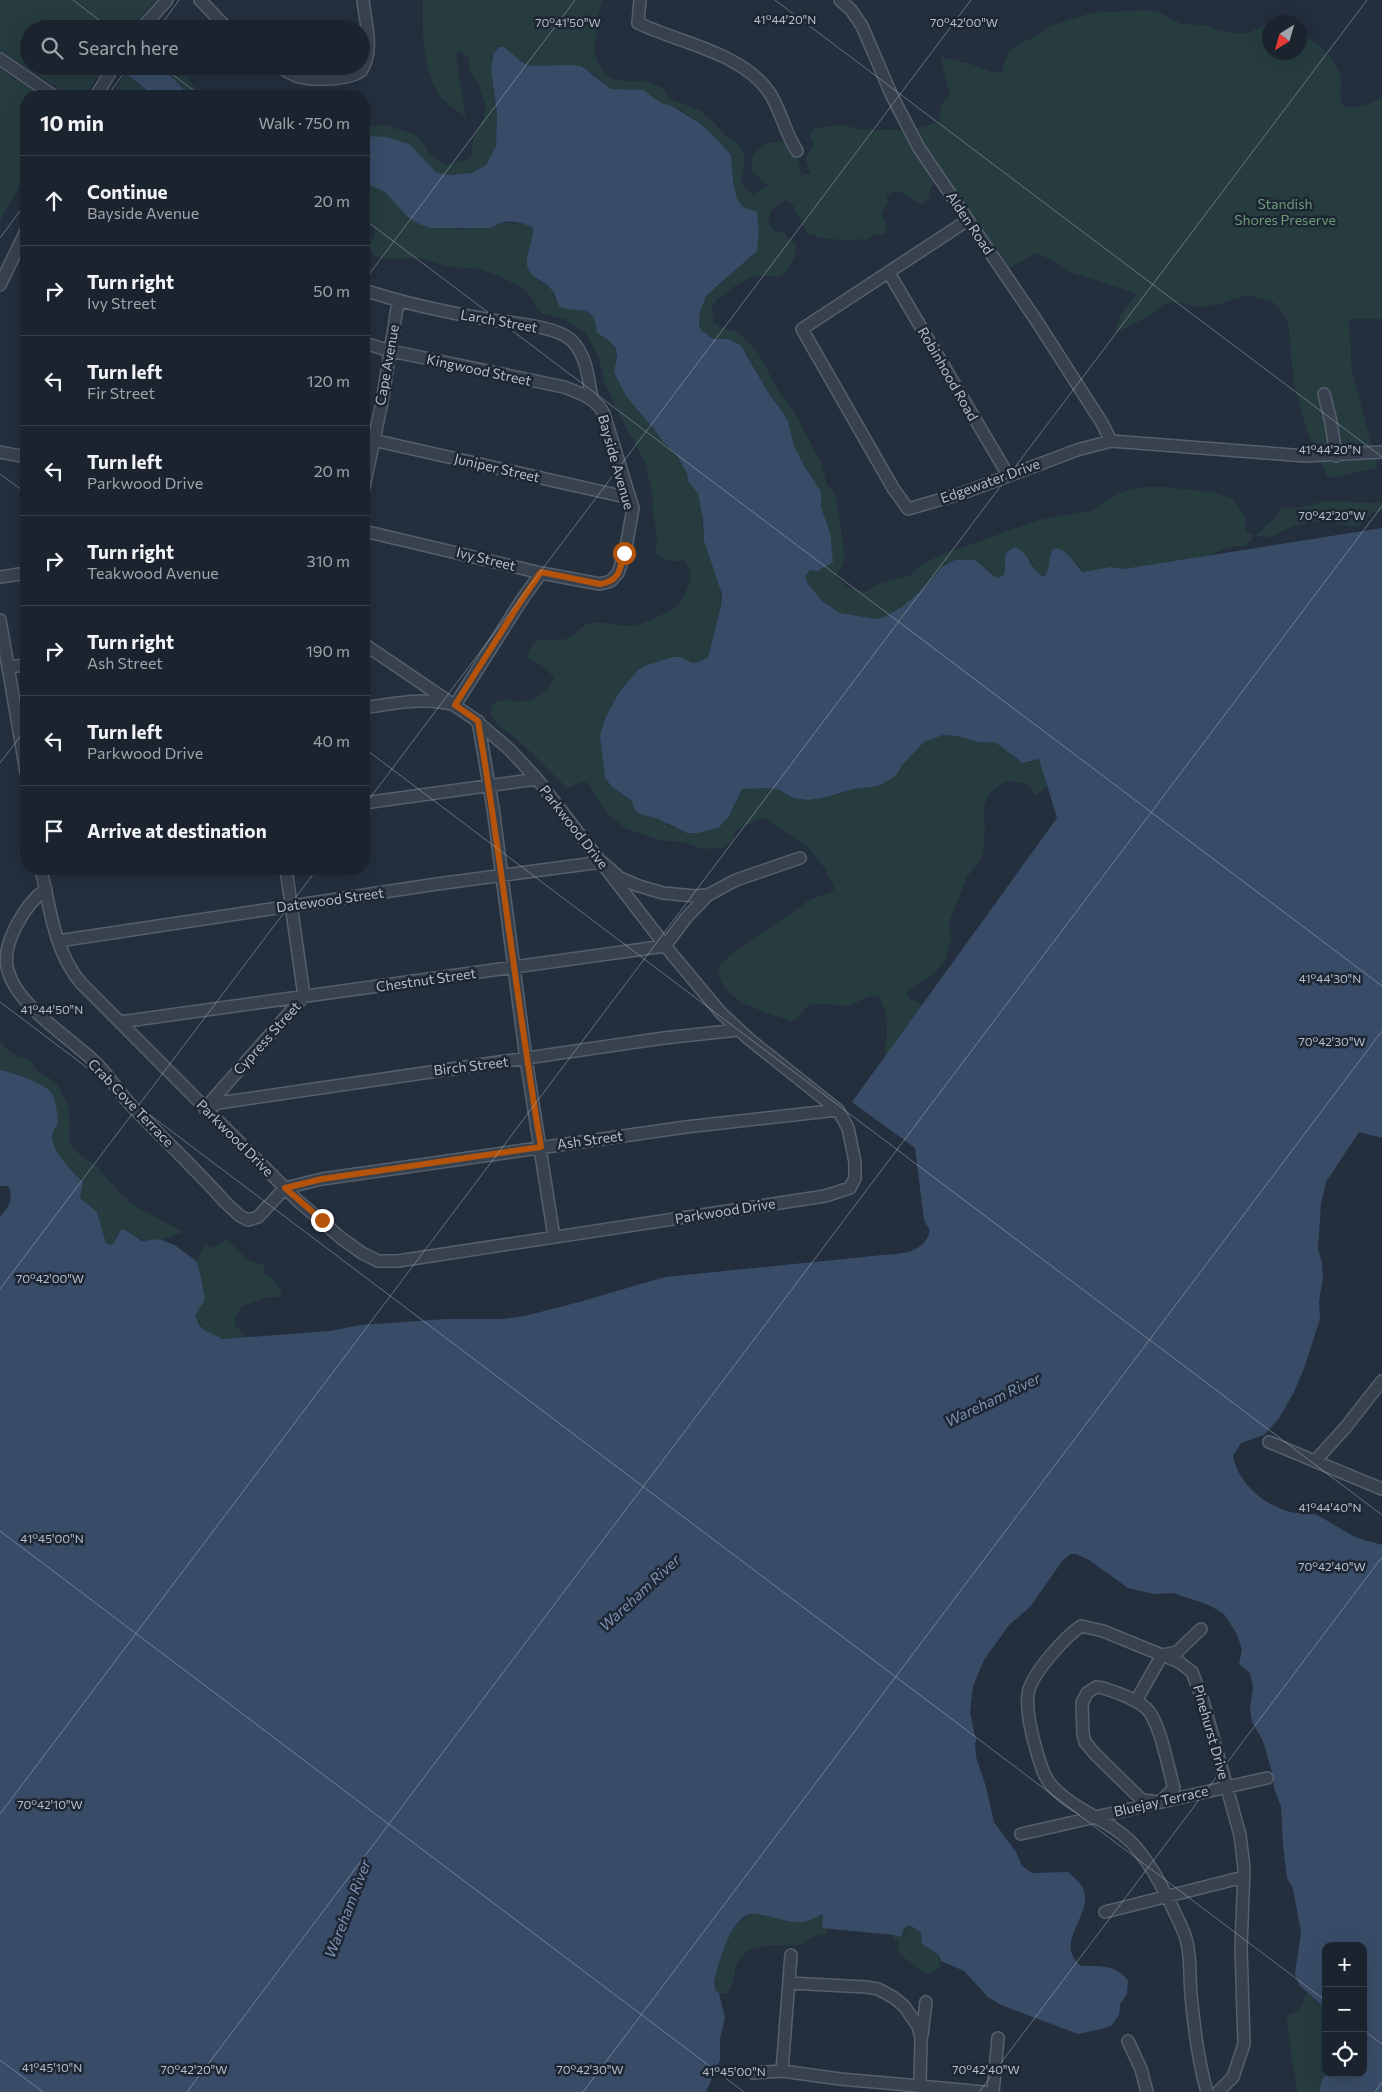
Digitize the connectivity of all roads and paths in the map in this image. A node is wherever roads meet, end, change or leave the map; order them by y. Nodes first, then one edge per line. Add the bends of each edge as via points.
1 (167, 0) edge
2 (200, 0) edge
3 (363, 0) edge
4 (640, 0) edge
5 (840, 0) edge
6 (149, 20) edge
7 (219, 20) edge
8 (365, 20) edge
9 (0, 59) edge
10 (20, 73) edge
11 (23, 75) edge
12 (109, 75) edge
13 (297, 75) edge
14 (352, 75) edge
15 (45, 90) edge
16 (100, 90) edge
17 (797, 151) dead end
18 (968, 220) junction
19 (20, 243) edge
20 (889, 273) junction
21 (0, 285) edge
22 (370, 292) edge
23 (398, 302) junction
24 (370, 345) edge
25 (391, 351) junction
26 (1324, 394) dead end
27 (592, 399) junction
28 (370, 431) edge
29 (370, 439) edge
30 (1111, 441) junction
31 (0, 452) edge
32 (1382, 452) edge
33 (20, 456) edge
34 (1336, 456) junction
35 (1008, 475) junction
36 (630, 498) junction
37 (370, 533) edge
38 (541, 572) junction
39 (20, 574) edge
40 (0, 577) edge
41 (609, 582) joint
42 (0, 620) edge
43 (370, 648) edge
44 (20, 666) edge
45 (8, 667) junction
46 (455, 705) junction
47 (370, 707) edge
48 (478, 721) junction
49 (20, 732) edge
50 (537, 778) junction
51 (489, 785) junction
52 (370, 802) edge
53 (800, 858) dead end
54 (602, 862) junction
55 (43, 875) edge
56 (287, 875) edge
57 (502, 875) junction
58 (46, 889) junction
59 (708, 895) junction
60 (291, 905) junction
61 (58, 941) junction
62 (665, 946) junction
63 (513, 967) junction
64 (304, 996) junction
65 (120, 1022) junction
66 (738, 1030) junction
67 (526, 1059) junction
68 (205, 1108) junction
69 (838, 1110) junction
70 (541, 1147) junction
71 (285, 1188) junction
72 (554, 1237) junction
73 (1382, 1381) edge
74 (1269, 1442) dead end
75 (1316, 1460) junction
76 (1382, 1489) edge
77 (1201, 1628) dead end
78 (1162, 1655) junction
79 (1136, 1701) junction
80 (1267, 1778) dead end
81 (1226, 1786) junction
82 (1160, 1802) junction
83 (1096, 1817) junction
84 (1021, 1834) dead end
85 (1244, 1877) junction
86 (1166, 1896) junction
87 (1105, 1912) dead end
88 (791, 1955) dead end
89 (788, 1983) junction
90 (926, 2002) dead end
91 (921, 2038) junction
92 (998, 2038) dead end
93 (1128, 2041) dead end
94 (782, 2071) junction
95 (753, 2072) dead end
96 (920, 2089) edge
97 (984, 2092) edge
98 (993, 2092) edge
99 (1147, 2092) edge
100 (1208, 2092) edge
101 (1218, 2092) edge

1 - 6 street
2 - 7 street
3 - 8 street
4 - 17 street via 638,23 736,63 758,80 773,100
5 - 18 street, Alden Road via 862,26 916,143
9 - 10 street
11 - 15 street
12 - 16 street
13 - 14 street
18 - 20 street
18 - 30 street, Alden Road
19 - 21 street
20 - 35 street, Robinhood Road
20 - 35 street, Edgewater Drive via 802,329 893,488 908,509 963,493
22 - 23 street, Larch Street
23 - 25 street, Cape Avenue
23 - 27 street, Larch Street via 526,325 568,338 583,355
24 - 25 street, Kingwood Street
25 - 27 street, Kingwood Street via 564,387
25 - 28 street, Cape Avenue
26 - 34 street via 1332,422
27 - 36 street, Bayside Avenue via 604,414
29 - 36 street, Juniper Street
30 - 34 street, Edgewater Drive via 1293,456
30 - 35 street, Edgewater Drive
31 - 33 street
32 - 34 street, Edgewater Drive
36 - 41 street, Bayside Avenue via 632,515 624,553 618,573
37 - 38 street, Ivy Street
38 - 41 street, Ivy Street via 600,584
38 - 46 street
39 - 40 street
42 - 45 street
43 - 46 street, Parkwood Drive
44 - 45 street
45 - 49 street
46 - 47 street via 414,700
46 - 48 street, Parkwood Drive
48 - 50 street, Parkwood Drive
48 - 51 street
50 - 51 street
50 - 54 street, Parkwood Drive
51 - 52 street
51 - 57 street
53 - 59 street via 736,880
54 - 57 street, Datewood Street
54 - 59 street via 620,878 647,889 671,895
54 - 62 street, Parkwood Drive
55 - 58 street, Parkwood Drive
56 - 60 street, Cypress Street
57 - 60 street, Datewood Street
57 - 63 street
58 - 61 street, Parkwood Drive
58 - 71 street, Crab Cove Terrace via 30,904 10,941 7,967 20,992 47,1021 100,1067 131,1106 240,1216 248,1220 256,1218
59 - 62 street
60 - 61 street, Datewood Street
60 - 64 street, Cypress Street
61 - 65 street, Parkwood Drive via 77,978
62 - 63 street, Chestnut Street
62 - 66 street, Parkwood Drive
63 - 64 street, Chestnut Street
63 - 67 street
64 - 65 street, Chestnut Street
64 - 68 street, Cypress Street
65 - 68 street, Parkwood Drive
66 - 67 street, Birch Street
66 - 69 street, Parkwood Drive
67 - 68 street, Birch Street via 218,1103
67 - 70 street
68 - 71 street, Parkwood Drive
69 - 70 street, Ash Street
69 - 72 street, Parkwood Drive via 848,1128 856,1162 854,1181 844,1191
70 - 71 street, Ash Street via 322,1179
70 - 72 street
71 - 72 street, Parkwood Drive via 341,1238 378,1262
73 - 75 street
74 - 75 street
75 - 76 street
77 - 78 street via 1177,1652
78 - 79 street
78 - 81 street, Pinehurst Drive via 1184,1665 1195,1677
78 - 83 street, Pinehurst Drive via 1104,1631 1081,1626 1053,1653 1030,1686 1030,1728 1046,1777 1059,1792
79 - 82 street via 1152,1716 1174,1788
79 - 82 street via 1102,1687 1092,1689 1085,1694 1082,1703 1083,1734 1095,1754 1142,1800
80 - 81 street, Bluejay Terrace
81 - 82 street, Bluejay Terrace
81 - 85 street, Pinehurst Drive via 1242,1843
82 - 83 street, Bluejay Terrace
83 - 84 street, Bluejay Terrace
83 - 86 street, Pinehurst Drive via 1117,1830 1137,1849
85 - 86 street
85 - 101 street, Pinehurst Drive via 1241,1948 1244,2044 1232,2077
86 - 87 street
86 - 100 street, Pinehurst Drive via 1186,1939 1194,2024
88 - 89 street
89 - 91 street via 878,1989 904,2006 916,2021
89 - 94 street
90 - 91 street
91 - 96 street
92 - 98 street
93 - 99 street
94 - 95 street
94 - 96 street
96 - 97 street

